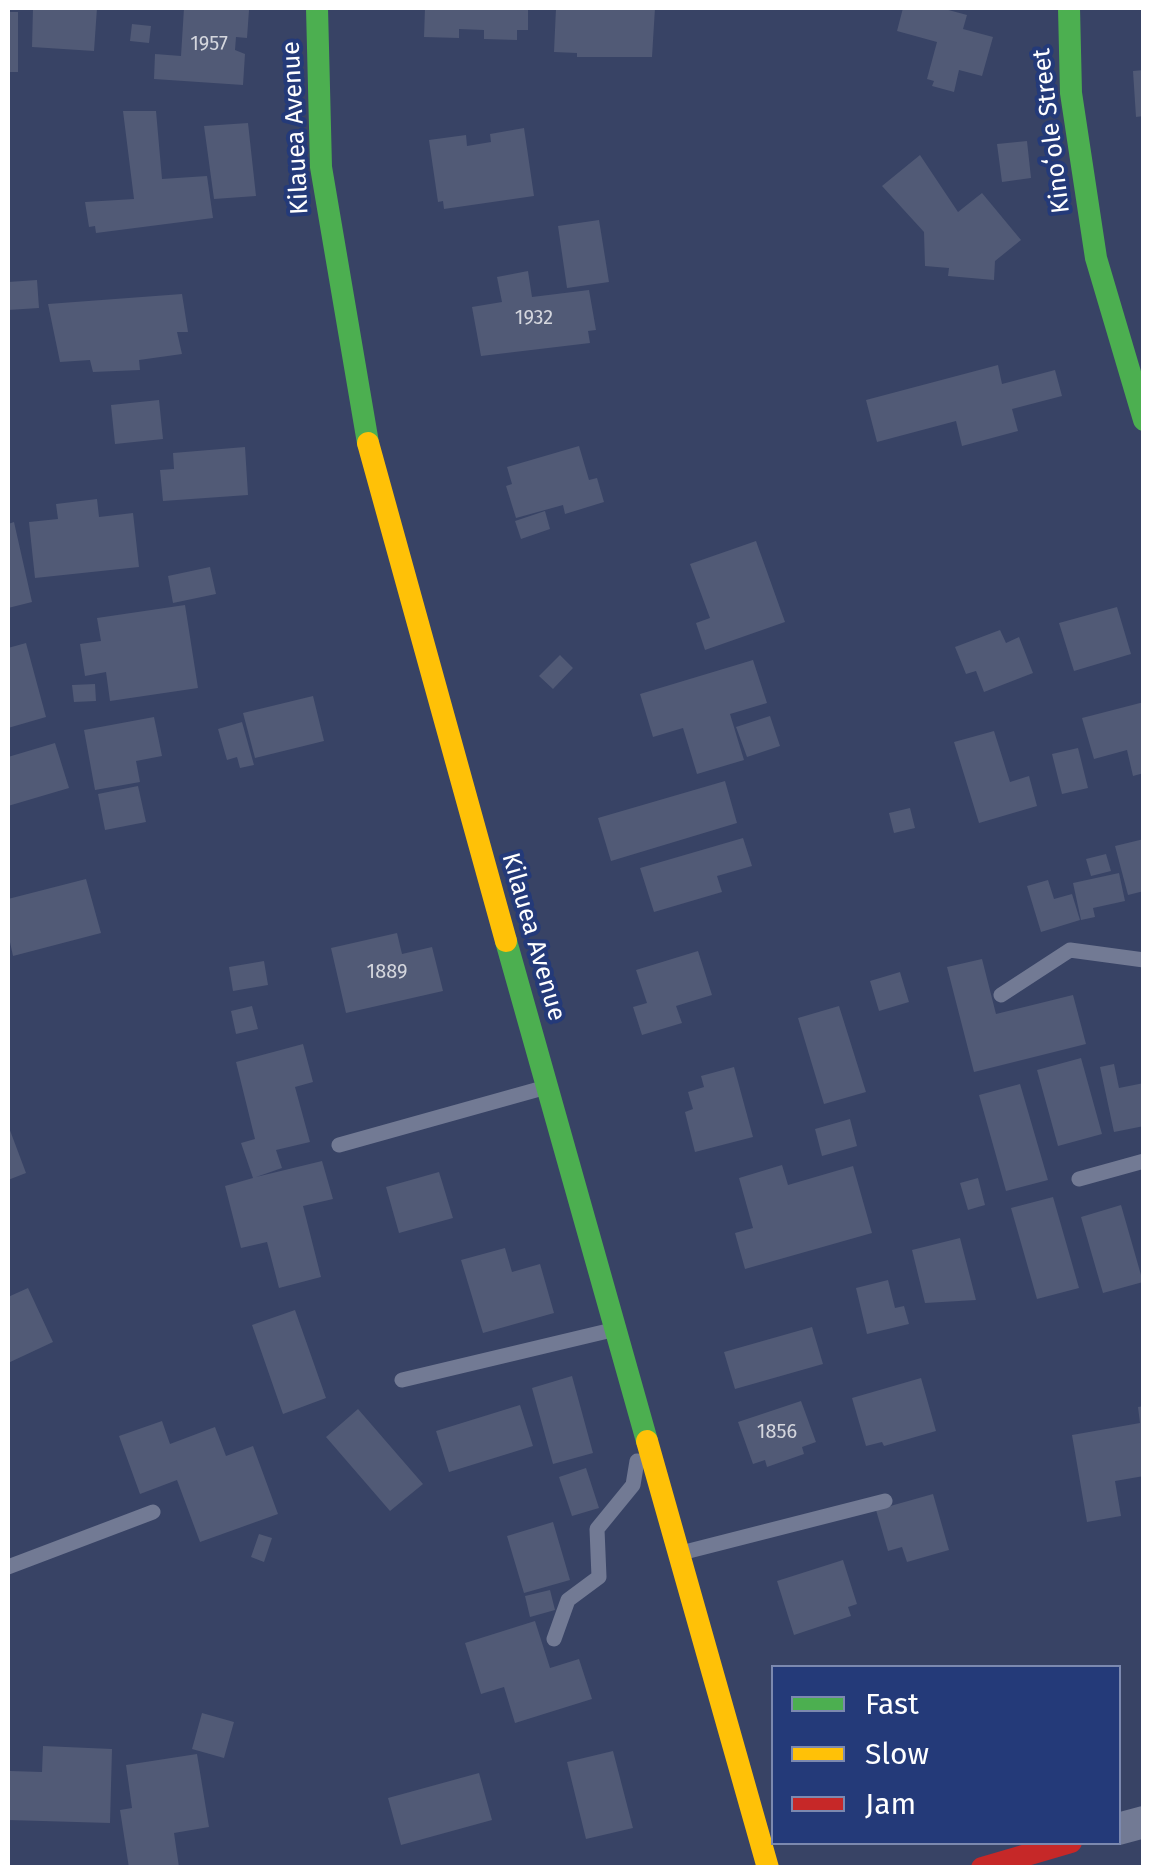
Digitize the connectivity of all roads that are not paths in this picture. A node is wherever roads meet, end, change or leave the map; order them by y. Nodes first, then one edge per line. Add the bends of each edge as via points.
1 (317, 8) edge
2 (1070, 8) edge
3 (1144, 420) edge
4 (1144, 960) edge
5 (1001, 995) dead end
6 (547, 1087) junction
7 (339, 1145) dead end
8 (1144, 1161) edge
9 (1079, 1179) dead end
10 (616, 1330) junction
11 (402, 1380) dead end
12 (644, 1428) junction
13 (885, 1502) dead end
14 (153, 1512) dead end
15 (679, 1553) junction
16 (8, 1567) edge
17 (554, 1639) dead end
18 (1061, 1845) edge
19 (768, 1868) edge
20 (982, 1868) edge

1 - 6 street, Kilauea Avenue via 321,167 372,466
2 - 3 street, Kinoʻole Street via 1071,94 1096,258
4 - 5 lane via 1070,950
6 - 7 lane
6 - 10 street, Kilauea Avenue
8 - 9 lane
10 - 11 lane
10 - 12 street, Kilauea Avenue
12 - 15 street, Kilauea Avenue
12 - 17 lane via 633,1485 597,1529 599,1577 568,1600
13 - 15 lane
14 - 16 lane
15 - 19 street, Kilauea Avenue
18 - 20 street

